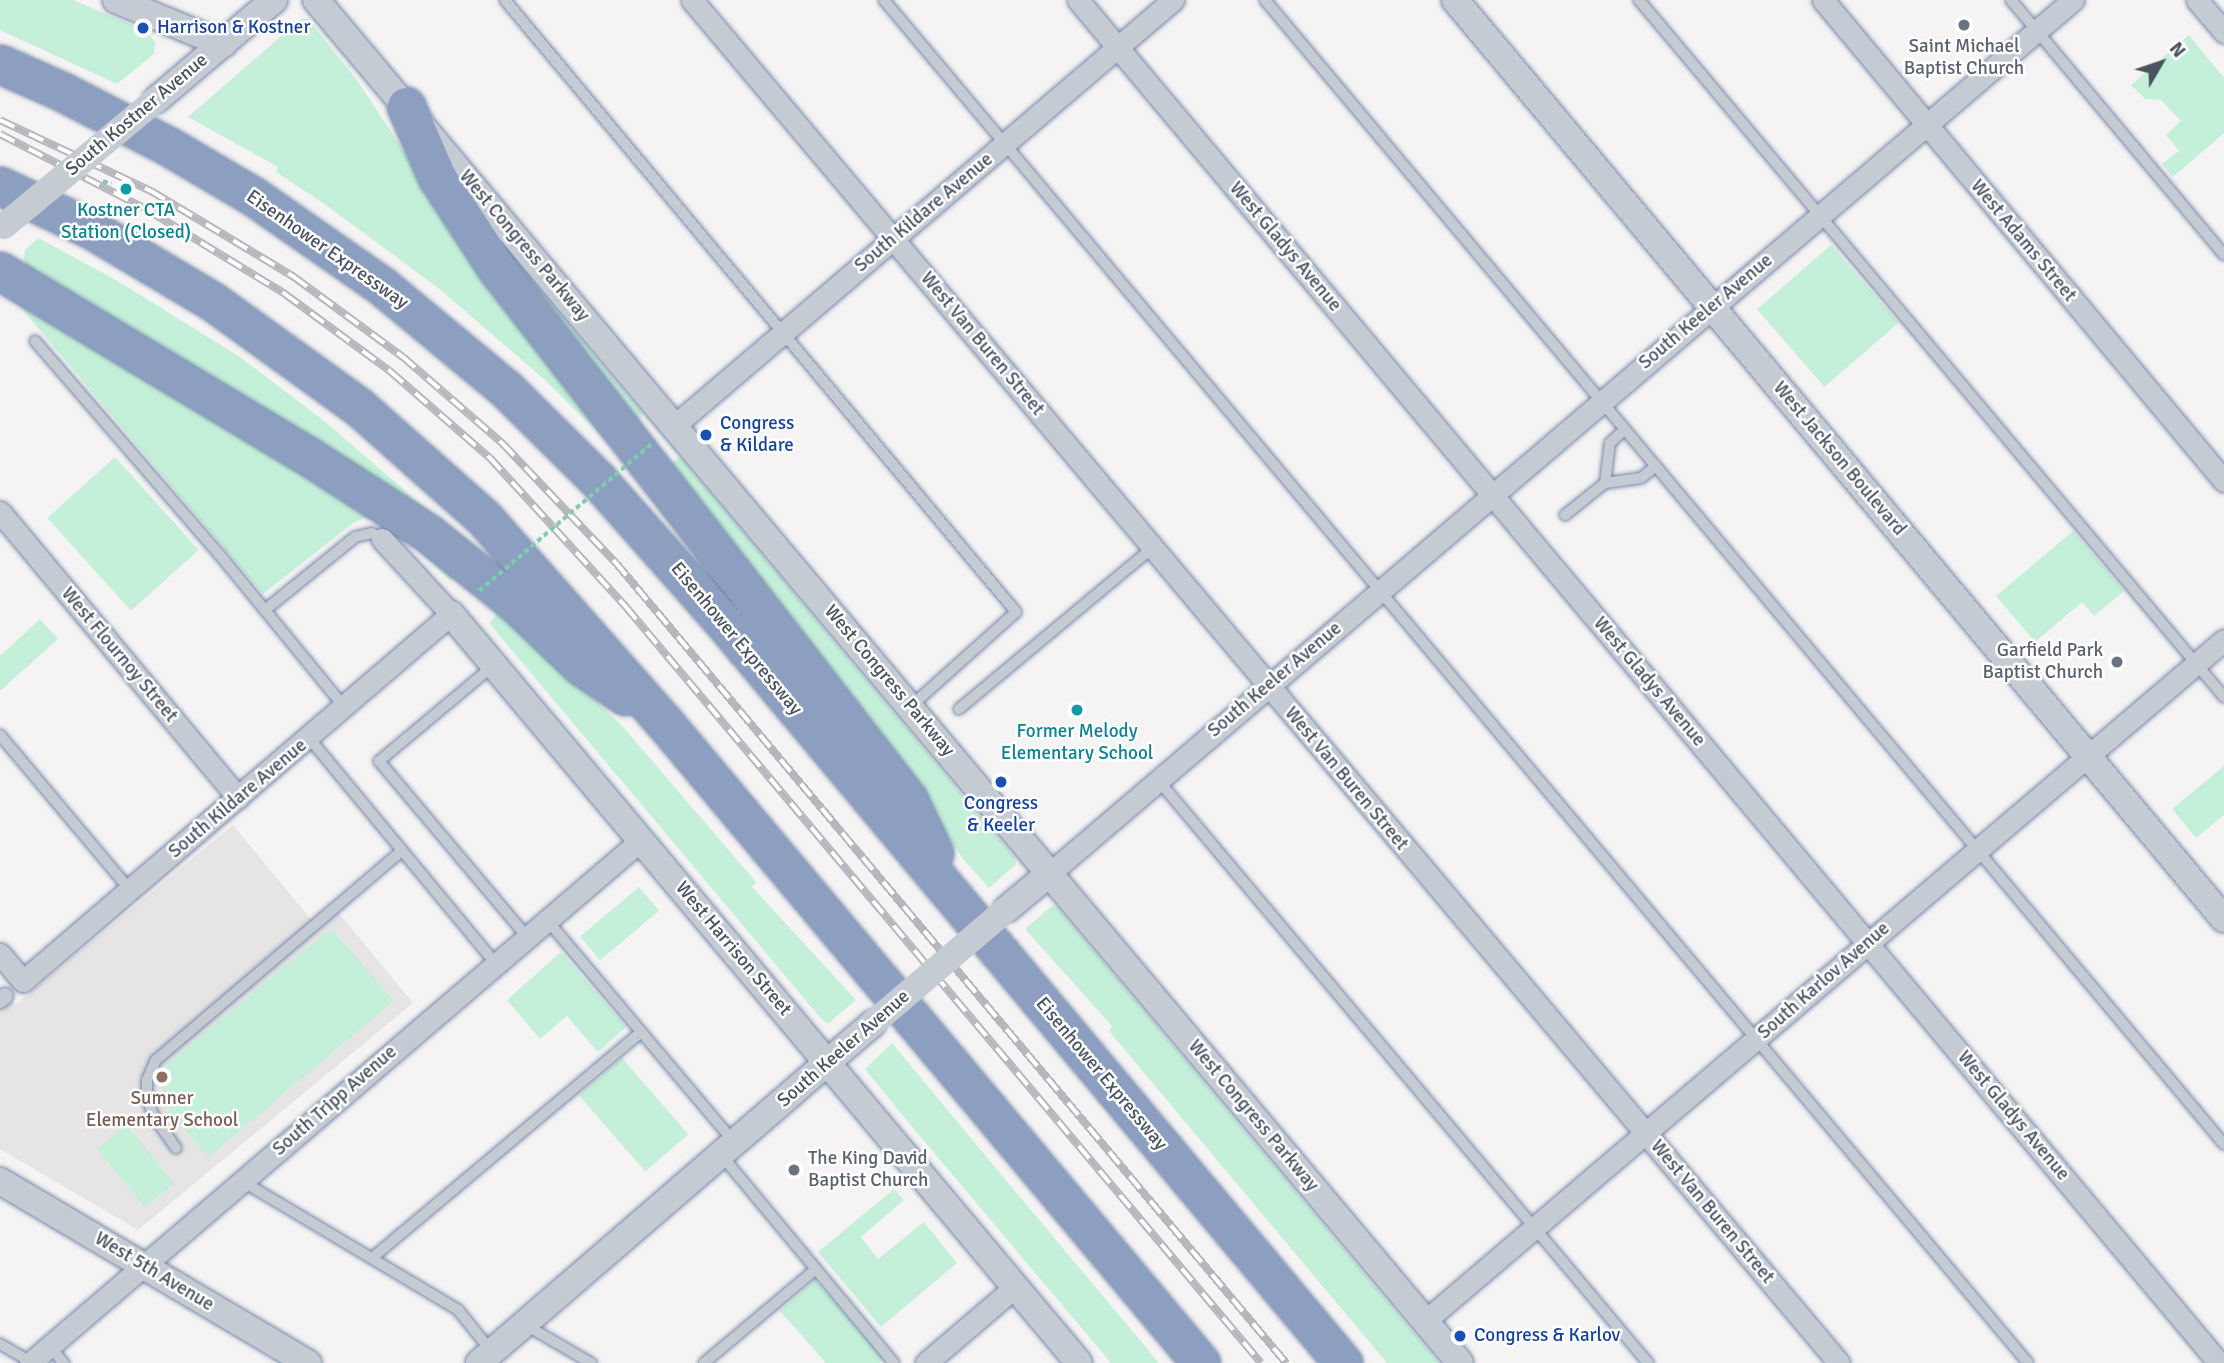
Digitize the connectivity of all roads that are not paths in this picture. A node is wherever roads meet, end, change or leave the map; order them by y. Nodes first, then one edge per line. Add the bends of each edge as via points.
1 (116, 0) edge
2 (316, 0) edge
3 (505, 0) edge
4 (692, 0) edge
5 (884, 0) edge
6 (1078, 0) edge
7 (1173, 0) edge
8 (1265, 0) edge
9 (1455, 0) edge
10 (1639, 0) edge
11 (1823, 0) edge
12 (2011, 0) edge
13 (2073, 0) edge
14 (2197, 0) edge
15 (264, 3) edge
16 (2037, 31) junction
17 (2224, 32) edge
18 (223, 44) junction
19 (1118, 47) junction
20 (0, 64) edge
21 (406, 106) junction
22 (1927, 125) junction
23 (1004, 144) junction
24 (0, 186) edge
25 (1821, 215) junction
26 (2, 227) edge
27 (894, 239) junction
28 (2224, 255) edge
29 (0, 271) edge
30 (1712, 308) junction
31 (783, 333) junction
32 (35, 341) dead end
33 (1602, 402) junction
34 (675, 425) junction
35 (1625, 429) junction
36 (1656, 466) junction
37 (2224, 481) edge
38 (1605, 483) junction
39 (1492, 495) junction
40 (0, 512) edge
41 (1565, 515) dead end
42 (382, 539) joint
43 (1152, 548) junction
44 (1379, 591) junction
45 (265, 610) junction
46 (451, 614) junction
47 (2224, 640) edge
48 (2196, 664) junction
49 (494, 665) junction
50 (1268, 687) junction
51 (2224, 697) edge
52 (345, 708) junction
53 (910, 708) junction
54 (959, 709) dead end
55 (664, 722) junction
56 (0, 734) edge
57 (309, 738) junction
58 (2088, 756) junction
59 (1158, 780) junction
60 (239, 798) junction
61 (641, 840) junction
62 (1977, 850) junction
63 (402, 851) junction
64 (1050, 873) junction
65 (130, 890) junction
66 (956, 901) junction
67 (2224, 919) edge
68 (547, 920) junction
69 (527, 937) junction
70 (1868, 943) junction
71 (0, 954) edge
72 (496, 964) junction
73 (641, 1032) junction
74 (1756, 1039) junction
75 (828, 1063) junction
76 (1646, 1133) junction
77 (2224, 1144) edge
78 (176, 1148) dead end
79 (729, 1150) junction
80 (0, 1181) edge
81 (242, 1181) junction
82 (1535, 1228) junction
83 (372, 1258) junction
84 (144, 1265) junction
85 (816, 1269) junction
86 (1015, 1287) junction
87 (1425, 1321) junction
88 (524, 1324) junction
89 (0, 1344) edge
90 (49, 1346) junction
91 (486, 1358) edge
92 (30, 1362) edge
93 (64, 1363) edge
94 (308, 1363) edge
95 (591, 1363) edge
96 (704, 1363) edge
97 (894, 1363) edge
98 (926, 1363) edge
99 (1079, 1363) edge
100 (1201, 1363) edge
101 (1343, 1363) edge
102 (1460, 1363) edge
103 (1648, 1363) edge
104 (1839, 1363) edge
105 (2028, 1363) edge
106 (2219, 1363) edge

1 - 18 street
2 - 21 street, West Congress Parkway
3 - 31 lane
4 - 27 street, West Van Buren Street
5 - 23 lane
6 - 19 street, West Gladys Avenue
7 - 19 street, South Kildare Avenue
8 - 33 lane
9 - 30 street, West Jackson Boulevard
10 - 25 lane
11 - 22 street, West Adams Street
12 - 16 lane
13 - 16 street, South Keeler Avenue
14 - 17 street
15 - 18 street, South Kostner Avenue
16 - 22 street, South Keeler Avenue
16 - 28 lane
18 - 26 street, South Kostner Avenue, bridge
19 - 23 street, South Kildare Avenue
19 - 39 street, West Gladys Avenue
20 - 66 highway, Eisenhower Expressway via 168,146 253,196 382,286 506,388 632,517
21 - 34 street, West Congress Parkway
21 - 66 highway via 437,177 497,269 908,799
22 - 25 street, South Keeler Avenue
22 - 37 street, West Adams Street
23 - 27 street, South Kildare Avenue
23 - 44 lane
24 - 55 highway via 162,270 359,407 484,518
25 - 30 street, South Keeler Avenue
25 - 48 lane
27 - 31 street, South Kildare Avenue
27 - 43 street, West Van Buren Street
29 - 55 highway via 429,534 515,603 581,666
30 - 33 street, South Keeler Avenue
30 - 58 street, West Jackson Boulevard
31 - 34 street, South Kildare Avenue
31 - 53 lane via 1016,612
32 - 45 lane
33 - 35 lane
33 - 39 street, South Keeler Avenue
34 - 53 street, West Congress Parkway
35 - 36 lane
35 - 38 lane via 1610,443
36 - 38 lane via 1641,478
36 - 62 lane
38 - 41 lane
39 - 44 street, South Keeler Avenue
39 - 70 street, West Gladys Avenue
40 - 60 street, West Flournoy Street
42 - 45 lane via 372,533 355,537
42 - 46 street, West Harrison Street
43 - 50 street, West Van Buren Street
43 - 54 lane
44 - 50 street, South Keeler Avenue
44 - 74 lane
45 - 52 lane
46 - 49 street, West Harrison Street
46 - 52 street, South Kildare Avenue
47 - 48 street, South Karlov Avenue
48 - 51 lane
48 - 58 street, South Karlov Avenue
49 - 61 street, West Harrison Street
49 - 69 lane via 379,761
50 - 59 street, South Keeler Avenue
50 - 76 street, West Van Buren Street
52 - 57 street, South Kildare Avenue
53 - 64 street, West Congress Parkway
55 - 100 highway
56 - 65 lane
57 - 60 street, South Kildare Avenue
57 - 63 lane
58 - 62 street, South Karlov Avenue
58 - 67 street, West Jackson Boulevard
59 - 64 street, South Keeler Avenue
59 - 82 lane
60 - 65 street, South Kildare Avenue
61 - 68 street, South Tripp Avenue
61 - 75 street, West Harrison Street
62 - 70 street, South Karlov Avenue
62 - 77 lane
63 - 72 lane
63 - 78 lane via 156,1060 147,1080 147,1098
64 - 75 street, South Keeler Avenue, bridge
64 - 87 street, West Congress Parkway
65 - 71 street, South Kildare Avenue via 23,981
66 - 101 highway, Eisenhower Expressway
68 - 69 street, South Tripp Avenue
68 - 73 lane
69 - 72 street, South Tripp Avenue
70 - 74 street, South Karlov Avenue
70 - 106 street, West Gladys Avenue
72 - 81 street, South Tripp Avenue
73 - 79 lane
73 - 83 lane
74 - 76 street, South Karlov Avenue
74 - 105 lane
75 - 79 street, South Keeler Avenue
75 - 86 street, West Harrison Street
76 - 82 street, South Karlov Avenue
76 - 104 street, West Van Buren Street
79 - 85 lane
79 - 88 street, South Keeler Avenue
80 - 84 street, West 5th Avenue
81 - 83 lane
81 - 84 street, South Tripp Avenue
82 - 87 street, South Karlov Avenue
82 - 103 lane
83 - 91 lane via 458,1310
84 - 90 street, South Tripp Avenue
84 - 94 street, West 5th Avenue
85 - 96 lane
85 - 97 lane
86 - 98 street
86 - 99 street, West Harrison Street
87 - 102 street, West Congress Parkway
88 - 91 street, South Keeler Avenue
88 - 95 lane
89 - 92 lane
90 - 92 street, South Tripp Avenue
90 - 93 lane

